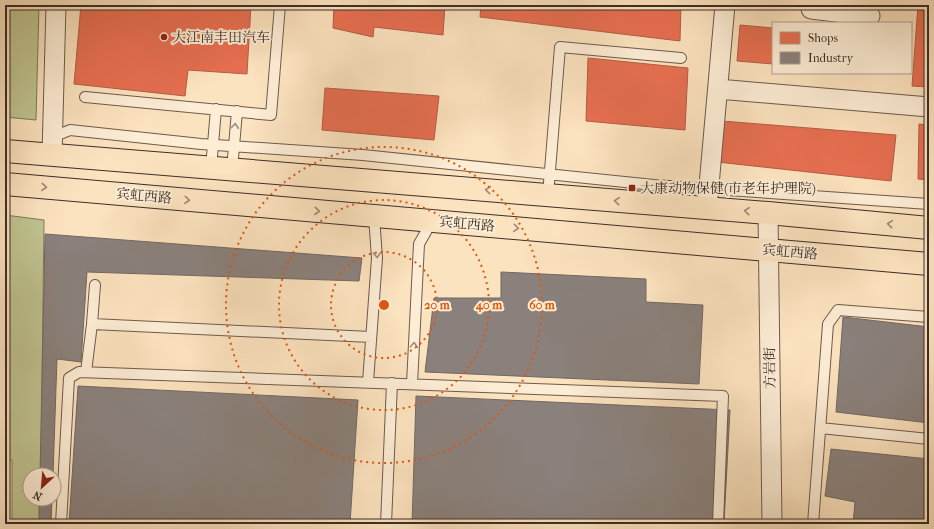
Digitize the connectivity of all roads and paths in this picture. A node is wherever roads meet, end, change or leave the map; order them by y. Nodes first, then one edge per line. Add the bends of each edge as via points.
1 (56, 5) edge
2 (280, 5) edge
3 (725, 5) edge
4 (811, 5) edge
5 (870, 16) dead end
6 (681, 58) dead end
7 (718, 89) junction
8 (85, 96) dead end
9 (929, 107) edge
10 (216, 109) junction
11 (237, 111) junction
12 (213, 145) junction
13 (52, 146) junction
14 (234, 146) junction
15 (5, 151) edge
16 (222, 169) junction
17 (5, 184) edge
18 (549, 185) junction
19 (708, 198) junction
20 (929, 204) edge
21 (768, 213) junction
22 (374, 216) junction
23 (432, 221) junction
24 (929, 228) edge
25 (769, 250) junction
26 (929, 264) edge
27 (95, 285) dead end
28 (929, 317) edge
29 (92, 324) junction
30 (371, 337) junction
31 (86, 372) junction
32 (368, 382) junction
33 (392, 383) junction
34 (412, 384) junction
35 (820, 428) junction
36 (929, 438) edge
37 (61, 524) edge
38 (386, 524) edge
39 (718, 524) edge
40 (772, 524) edge
41 (813, 524) edge

1 - 13 street
2 - 11 lane via 271,115
3 - 7 street
4 - 5 street via 811,9
6 - 18 lane via 560,47
7 - 9 street
7 - 19 street
8 - 10 lane
10 - 11 lane
10 - 12 lane
14 -> 11 lane
12 - 13 lane via 70,130
12 - 14 lane
12 - 16 lane
13 - 15 main road
13 - 16 main road
14 - 16 lane
14 - 18 lane via 363,155
18 -> 16 main road
17 -> 22 main road, 宾虹西路
18 - 19 main road
19 - 20 lane
21 -> 19 main road
24 -> 21 main road
21 - 25 street, 方岩街
22 - 23 main road, 宾虹西路
22 -> 30 lane via 377,258
23 -> 25 main road, 宾虹西路
34 -> 23 lane via 419,244
25 - 26 main road, 宾虹西路
25 - 40 street, 方岩街
27 - 29 lane
28 - 35 lane via 838,310 828,324
29 - 30 lane
29 - 31 lane
30 - 32 lane
31 - 32 lane
31 - 37 lane via 79,372 69,378
32 - 33 lane
33 - 34 lane
33 - 38 lane
34 - 39 lane via 723,396
35 - 36 lane
35 - 41 lane

